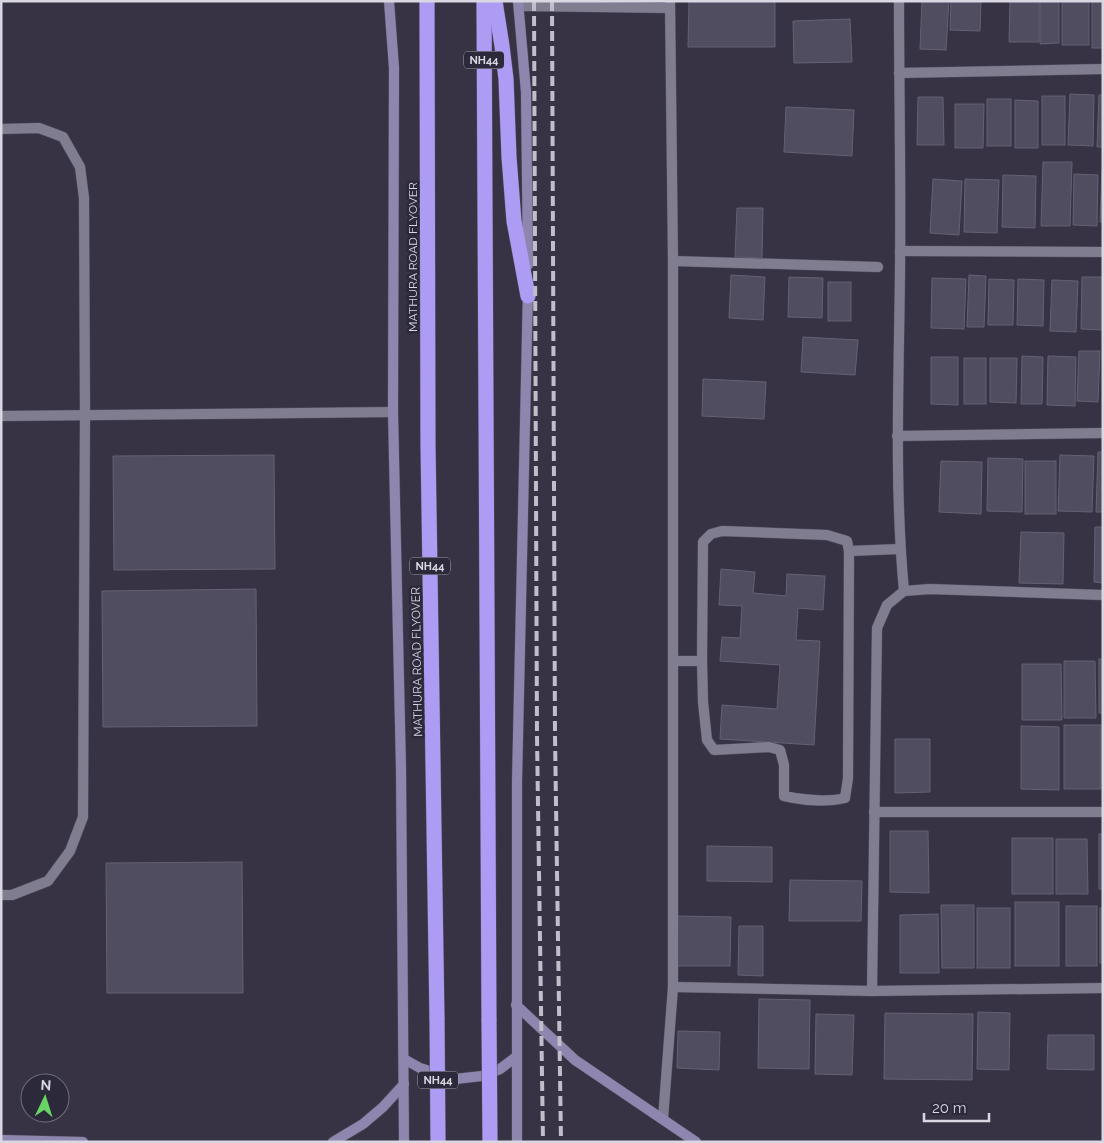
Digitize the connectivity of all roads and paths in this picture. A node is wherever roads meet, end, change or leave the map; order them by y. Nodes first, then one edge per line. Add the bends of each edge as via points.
1 (389, 1) edge
2 (427, 1) edge
3 (484, 1) edge
4 (495, 1) edge
5 (899, 1) edge
6 (518, 4) edge
7 (670, 4) edge
8 (1103, 69) edge
9 (899, 73) junction
10 (1, 129) edge
11 (900, 251) junction
12 (1103, 252) edge
13 (673, 261) junction
14 (878, 267) dead end
15 (528, 296) junction
16 (393, 412) junction
17 (85, 415) junction
18 (1, 416) edge
19 (1103, 434) edge
20 (897, 436) junction
21 (900, 549) junction
22 (849, 552) junction
23 (904, 591) junction
24 (1103, 595) edge
25 (673, 661) junction
26 (702, 661) junction
27 (874, 812) junction
28 (1103, 812) edge
29 (1, 895) edge
30 (672, 987) junction
31 (1103, 988) edge
32 (872, 991) junction
33 (516, 1005) junction
34 (516, 1057) junction
35 (404, 1059) junction
36 (404, 1084) junction
37 (663, 1119) junction
38 (1, 1140) edge
39 (83, 1142) edge
40 (333, 1142) edge
41 (404, 1142) edge
42 (438, 1142) edge
43 (490, 1142) edge
44 (517, 1142) edge
45 (696, 1142) edge

1 - 16 main road via 394,68
2 - 42 highway, MATHURA ROAD FLYOVER / NH44, bridge via 428,445
3 - 43 highway, NH44, bridge
4 - 15 highway via 506,79 514,221
5 - 9 street
6 - 7 street
6 - 15 main road via 526,92
7 - 13 street
8 - 9 street
9 - 11 street
10 - 17 street via 39,128 63,137 80,167 84,198
11 - 12 street
11 - 20 street
13 - 14 street
13 - 25 street
15 - 33 main road via 517,782
16 - 17 street
16 - 35 main road via 402,769
17 - 18 street
17 - 29 street via 83,817 70,851 48,881 12,895
19 - 20 street
20 - 21 street
21 - 22 street
21 - 23 street
22 - 26 street via 847,541 827,535 711,534 703,542
22 - 26 street via 848,778 845,798 799,799 784,796 784,765 780,750 769,747 714,750 707,740
23 - 24 street via 930,588
23 - 27 street via 887,605 877,628
25 - 26 street
25 - 30 street
27 - 28 street
27 - 32 street
30 - 32 street
30 - 37 street
31 - 32 street
33 - 34 main road
33 - 37 main road via 576,1060
34 - 35 main road via 500,1069 482,1076 455,1079 420,1068
34 - 44 main road
35 - 36 main road
36 - 40 main road via 363,1124
36 - 41 main road
37 - 45 main road
38 - 39 main road

